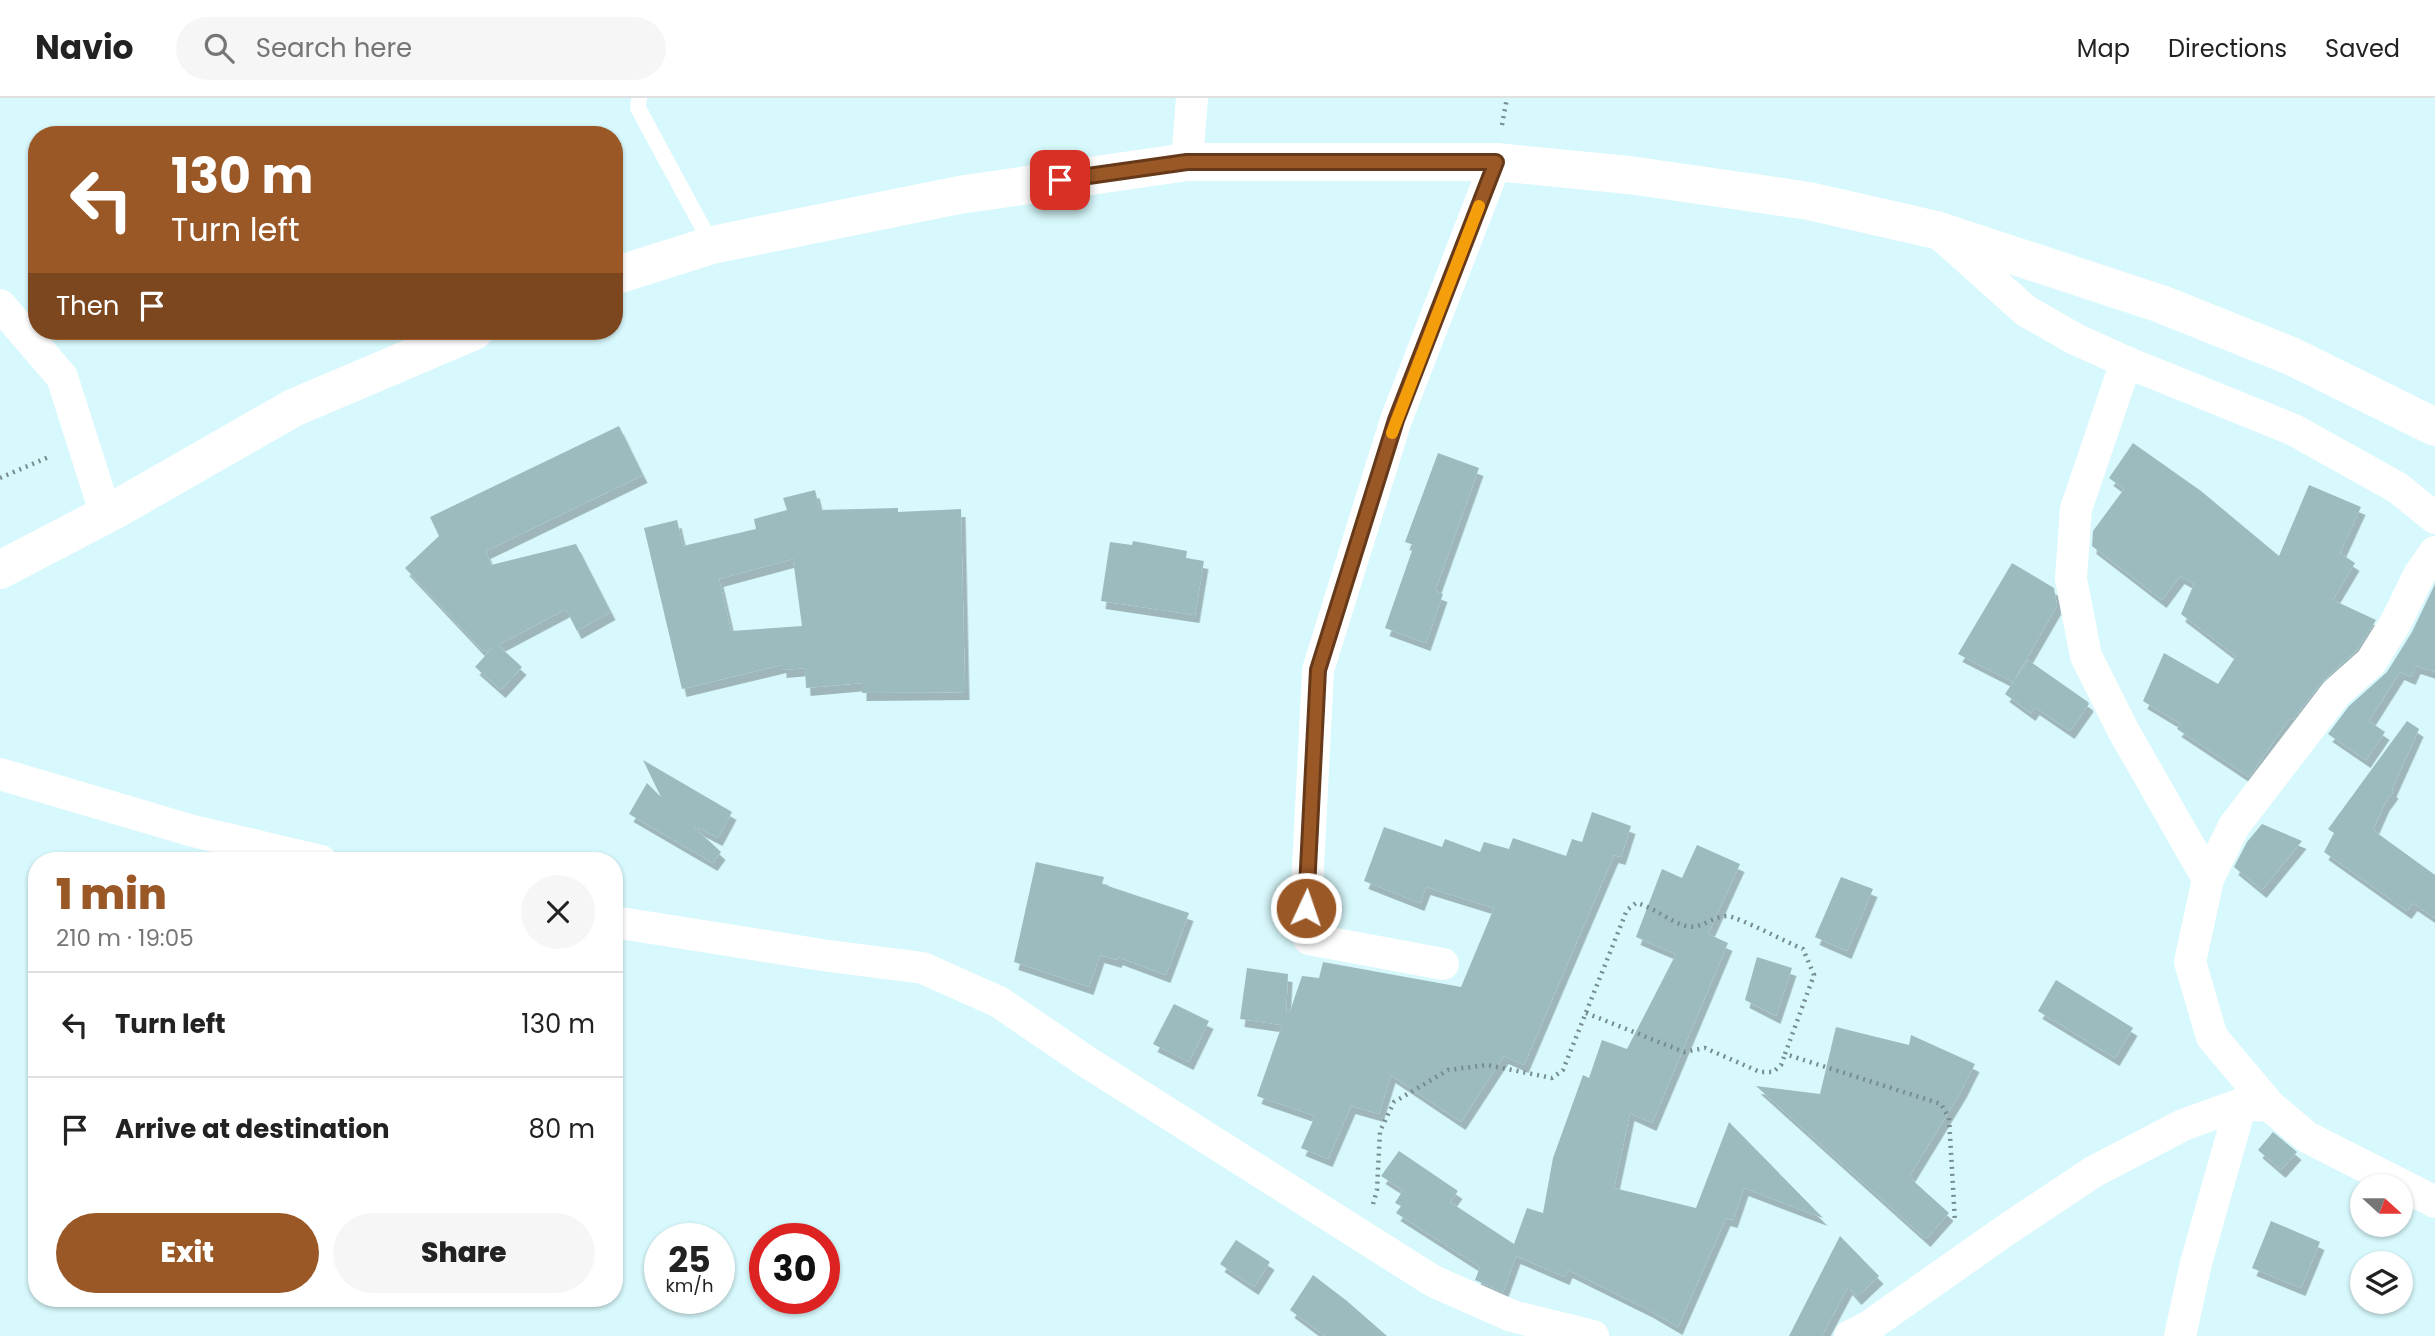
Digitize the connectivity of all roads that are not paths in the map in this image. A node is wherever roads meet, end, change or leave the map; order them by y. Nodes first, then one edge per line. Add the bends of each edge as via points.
1 (639, 98) edge
2 (1192, 98) edge
3 (1187, 162) junction
4 (1496, 162) junction
5 (1936, 230) junction
6 (712, 245) junction
7 (623, 273) edge
8 (0, 305) edge
9 (28, 338) edge
10 (30, 340) edge
11 (453, 340) edge
12 (2126, 362) junction
13 (2435, 427) edge
14 (106, 515) junction
15 (2435, 518) edge
16 (2435, 552) edge
17 (0, 570) edge
18 (0, 774) edge
19 (283, 852) edge
20 (2208, 879) junction
21 (623, 923) edge
22 (1443, 964) dead end
23 (2255, 1105) junction
24 (2435, 1202) edge
25 (1593, 1336) edge
26 (1850, 1336) edge
27 (2180, 1336) edge

1 - 6 lane via 638,108
2 - 3 street
3 - 4 main road
3 - 6 main road via 959,195
4 - 5 main road via 1629,175 1809,201
4 - 22 street via 1396,420 1318,670 1306,908 1309,939
5 - 12 street via 2026,311
5 - 13 main road via 2161,304 2291,356
6 - 7 main road
8 - 9 street
10 - 14 street via 62,377
11 - 14 main road via 293,408
12 - 15 street via 2294,430 2398,488
12 - 20 street via 2076,509 2071,579 2087,656 2123,730
14 - 17 main road
16 - 20 street via 2371,662 2336,693 2234,826
18 - 19 street via 193,831
20 - 23 street via 2190,962 2212,1037
21 - 25 street via 923,968 999,1002 1433,1281 1512,1316
23 - 24 street via 2307,1137
23 - 26 street via 2183,1125 2094,1172
23 - 27 street via 2196,1263

